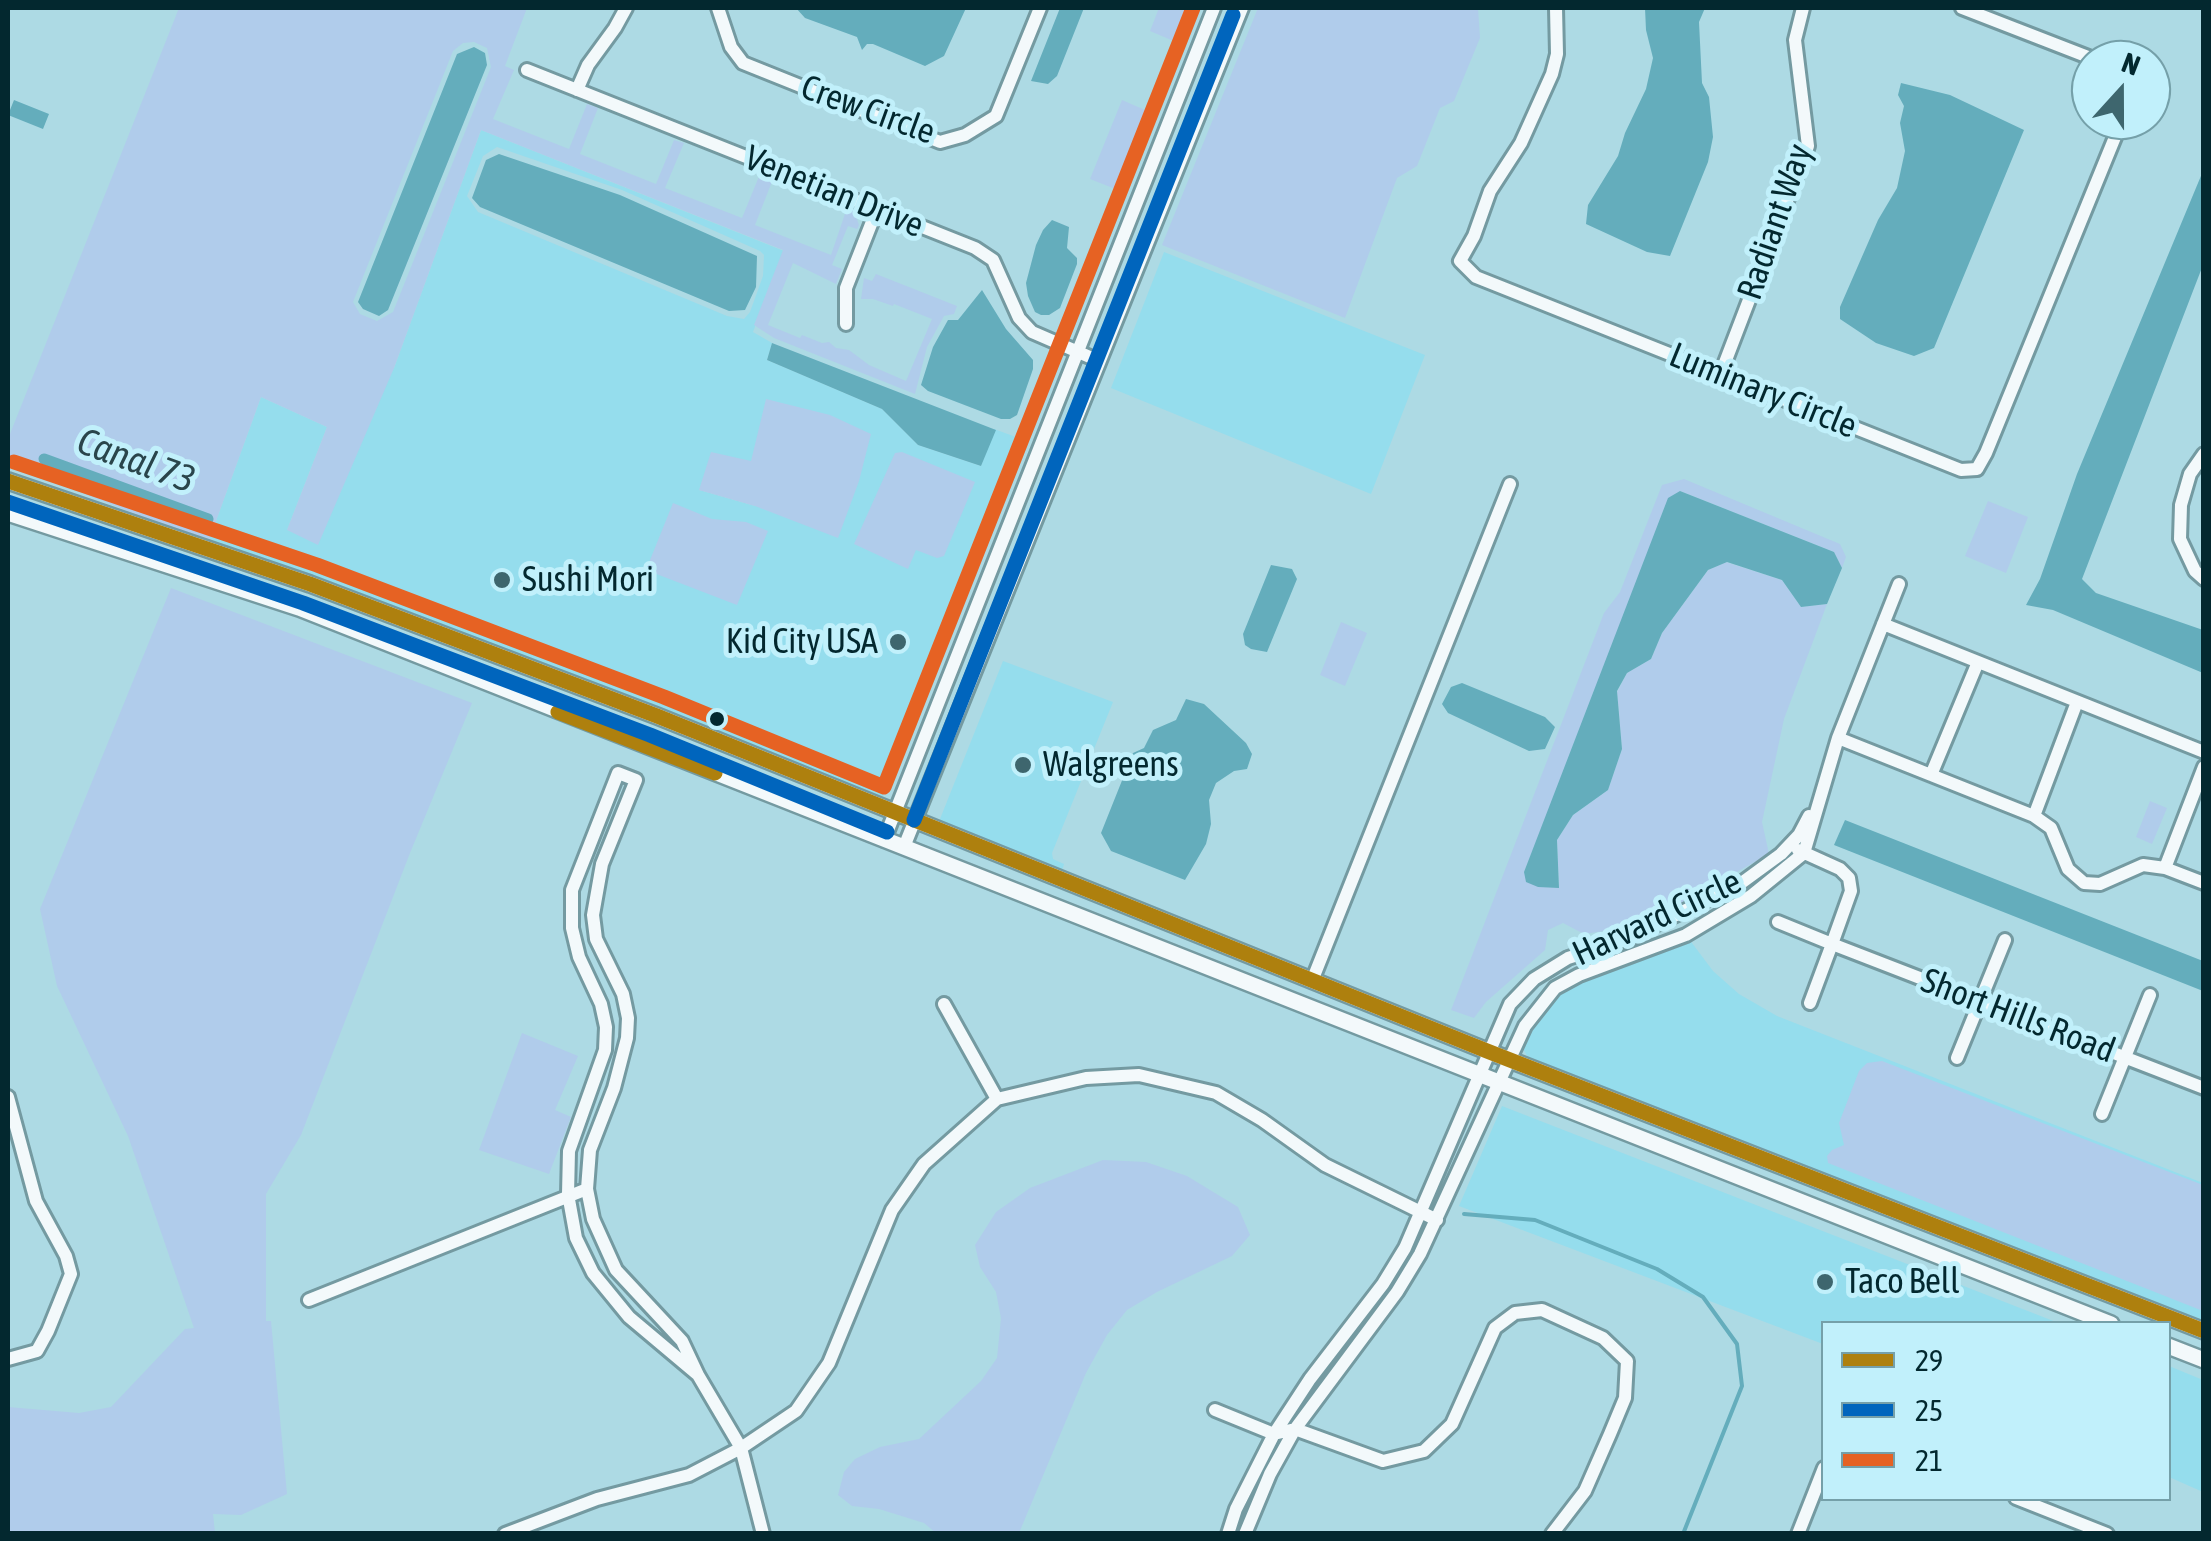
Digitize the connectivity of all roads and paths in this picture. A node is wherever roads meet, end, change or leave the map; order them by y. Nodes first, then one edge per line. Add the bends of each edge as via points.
1 (626, 8) edge
2 (718, 8) edge
3 (1040, 8) edge
4 (1214, 8) edge
5 (1242, 8) edge
6 (1556, 8) edge
7 (1803, 8) edge
8 (1962, 8) edge
9 (2071, 50) edge
10 (528, 70) dead end
11 (577, 90) junction
12 (2114, 140) edge
13 (877, 209) junction
14 (846, 324) dead end
15 (1076, 352) junction
16 (1099, 360) junction
17 (1721, 373) junction
18 (2204, 454) edge
19 (1054, 475) junction
20 (8, 482) edge
21 (1510, 484) dead end
22 (1022, 490) junction
23 (1044, 499) junction
24 (8, 513) edge
25 (1012, 516) junction
26 (2204, 578) edge
27 (310, 584) junction
28 (1899, 584) dead end
29 (299, 608) junction
30 (1883, 624) junction
31 (1978, 662) junction
32 (2077, 702) junction
33 (1838, 738) junction
34 (2204, 752) edge
35 (2204, 767) edge
36 (1931, 775) junction
37 (1826, 783) junction
38 (895, 812) junction
39 (2034, 816) junction
40 (915, 822) junction
41 (884, 840) junction
42 (1789, 846) junction
43 (904, 848) junction
44 (1804, 853) junction
45 (2164, 868) junction
46 (2204, 883) edge
47 (1778, 922) dead end
48 (2005, 940) dead end
49 (1832, 944) junction
50 (1312, 982) junction
51 (2150, 995) dead end
52 (1281, 996) junction
53 (1980, 1001) junction
54 (944, 1004) dead end
55 (1810, 1004) dead end
56 (1487, 1051) junction
57 (1957, 1058) dead end
58 (2125, 1058) junction
59 (1509, 1060) junction
60 (1478, 1074) junction
61 (1498, 1082) junction
62 (2204, 1088) edge
63 (8, 1097) edge
64 (997, 1099) junction
65 (2102, 1114) dead end
66 (1811, 1178) junction
67 (587, 1189) junction
68 (1770, 1189) junction
69 (1844, 1191) junction
70 (568, 1194) junction
71 (1812, 1206) junction
72 (1422, 1213) junction
73 (1437, 1220) junction
74 (2089, 1286) junction
75 (2049, 1299) junction
76 (309, 1300) dead end
77 (2139, 1306) junction
78 (2106, 1321) edge
79 (2204, 1331) edge
80 (2171, 1347) edge
81 (8, 1359) edge
82 (2204, 1360) edge
83 (698, 1375) junction
84 (1214, 1410) dead end
85 (1295, 1429) junction
86 (1274, 1434) junction
87 (742, 1448) junction
88 (1821, 1476) edge
89 (2024, 1501) edge
90 (505, 1534) edge
91 (763, 1534) edge
92 (1228, 1534) edge
93 (1244, 1534) edge
94 (1552, 1534) edge
95 (1798, 1534) edge
96 (2107, 1534) edge

1 - 11 street
2 - 3 street, Crew Circle via 743,64 940,142 996,116
4 - 15 street
5 - 16 street
6 - 17 street, Luminary Circle via 1552,74 1460,261 1476,278
7 - 17 street, Radiant Way via 1795,40 1808,146
8 - 9 street
10 - 11 street, Venetian Drive
11 - 13 street, Venetian Drive
12 - 17 street, Luminary Circle via 1978,469 1962,470
13 - 14 street via 846,288
13 - 15 street, Venetian Drive via 994,260 1018,318
15 - 16 street, Venetian Drive
15 - 22 street
16 - 19 street
18 - 26 street via 2181,505 2180,539
19 - 22 street
19 - 23 street
20 - 27 main road
21 - 50 street
22 - 25 street
23 - 25 street
23 - 40 street
24 - 29 main road
25 - 38 street
27 - 29 main road
27 - 38 main road
28 - 30 street, Harvard Circle
29 - 41 main road
30 - 31 street
30 - 33 street, Harvard Circle
31 - 32 street
31 - 36 street
32 - 34 street
32 - 39 street
33 - 36 street
33 - 37 street, Harvard Circle
35 - 45 street
36 - 39 street
37 - 42 street, Harvard Circle
37 - 44 street, Harvard Circle
38 - 40 main road
38 - 41 street
39 - 45 street via 2051,828 2068,869 2084,883 2100,884 2143,864
40 - 43 street
40 - 50 main road
41 - 43 main road
42 - 44 street
42 - 56 street, Harvard Circle via 1740,884 1680,916 1568,958 1534,979 1510,1004
43 - 52 main road
44 - 49 street via 1849,878
44 - 59 street, Harvard Circle via 1686,935 1555,988
45 - 46 street
47 - 49 street, Short Hills Road
48 - 53 street
49 - 53 street, Short Hills Road
49 - 55 street
50 - 52 main road
50 - 56 main road
51 - 58 street
52 - 60 main road
53 - 57 street
53 - 58 street, Short Hills Road
54 - 64 street
56 - 59 main road
56 - 60 street, Harvard Circle
58 - 62 street, Short Hills Road
58 - 65 street
59 - 61 street, Harvard Circle
59 - 66 main road
60 - 61 main road
60 - 72 street, Harvard Circle
61 - 68 main road
61 - 73 street, Harvard Circle
63 - 81 street via 36,1201 71,1274 36,1351
64 - 72 street via 1086,1078 1139,1075 1216,1093 1325,1165
64 - 87 street via 924,1164 892,1210 829,1363 796,1411
66 - 68 main road
66 - 69 main road
67 - 70 street
67 - 70 street via 590,1150 628,1038 622,994 592,915 602,864 636,780 618,772 572,890 579,957 606,1027 605,1050 569,1151
67 - 83 street via 616,1270 682,1341
68 - 71 main road
69 - 71 main road via 1815,1199
69 - 74 main road
70 - 76 street
70 - 83 street via 576,1238 593,1273 629,1317
71 - 75 main road
72 - 73 street
72 - 86 street, Harvard Circle via 1384,1284
73 - 85 street, Harvard Circle via 1398,1292
74 - 75 main road
74 - 77 main road
75 - 78 main road
77 - 78 main road via 2118,1310
77 - 79 main road
80 - 82 main road
83 - 87 street
84 - 86 street
85 - 86 street
85 - 93 street, Harvard Circle
85 - 94 street via 1383,1462 1424,1451 1452,1424 1494,1328 1516,1313 1542,1310 1603,1338 1627,1361 1625,1398 1584,1491
86 - 92 street, Harvard Circle
87 - 90 street via 690,1475 598,1499
87 - 91 street
88 - 95 street
89 - 96 street

